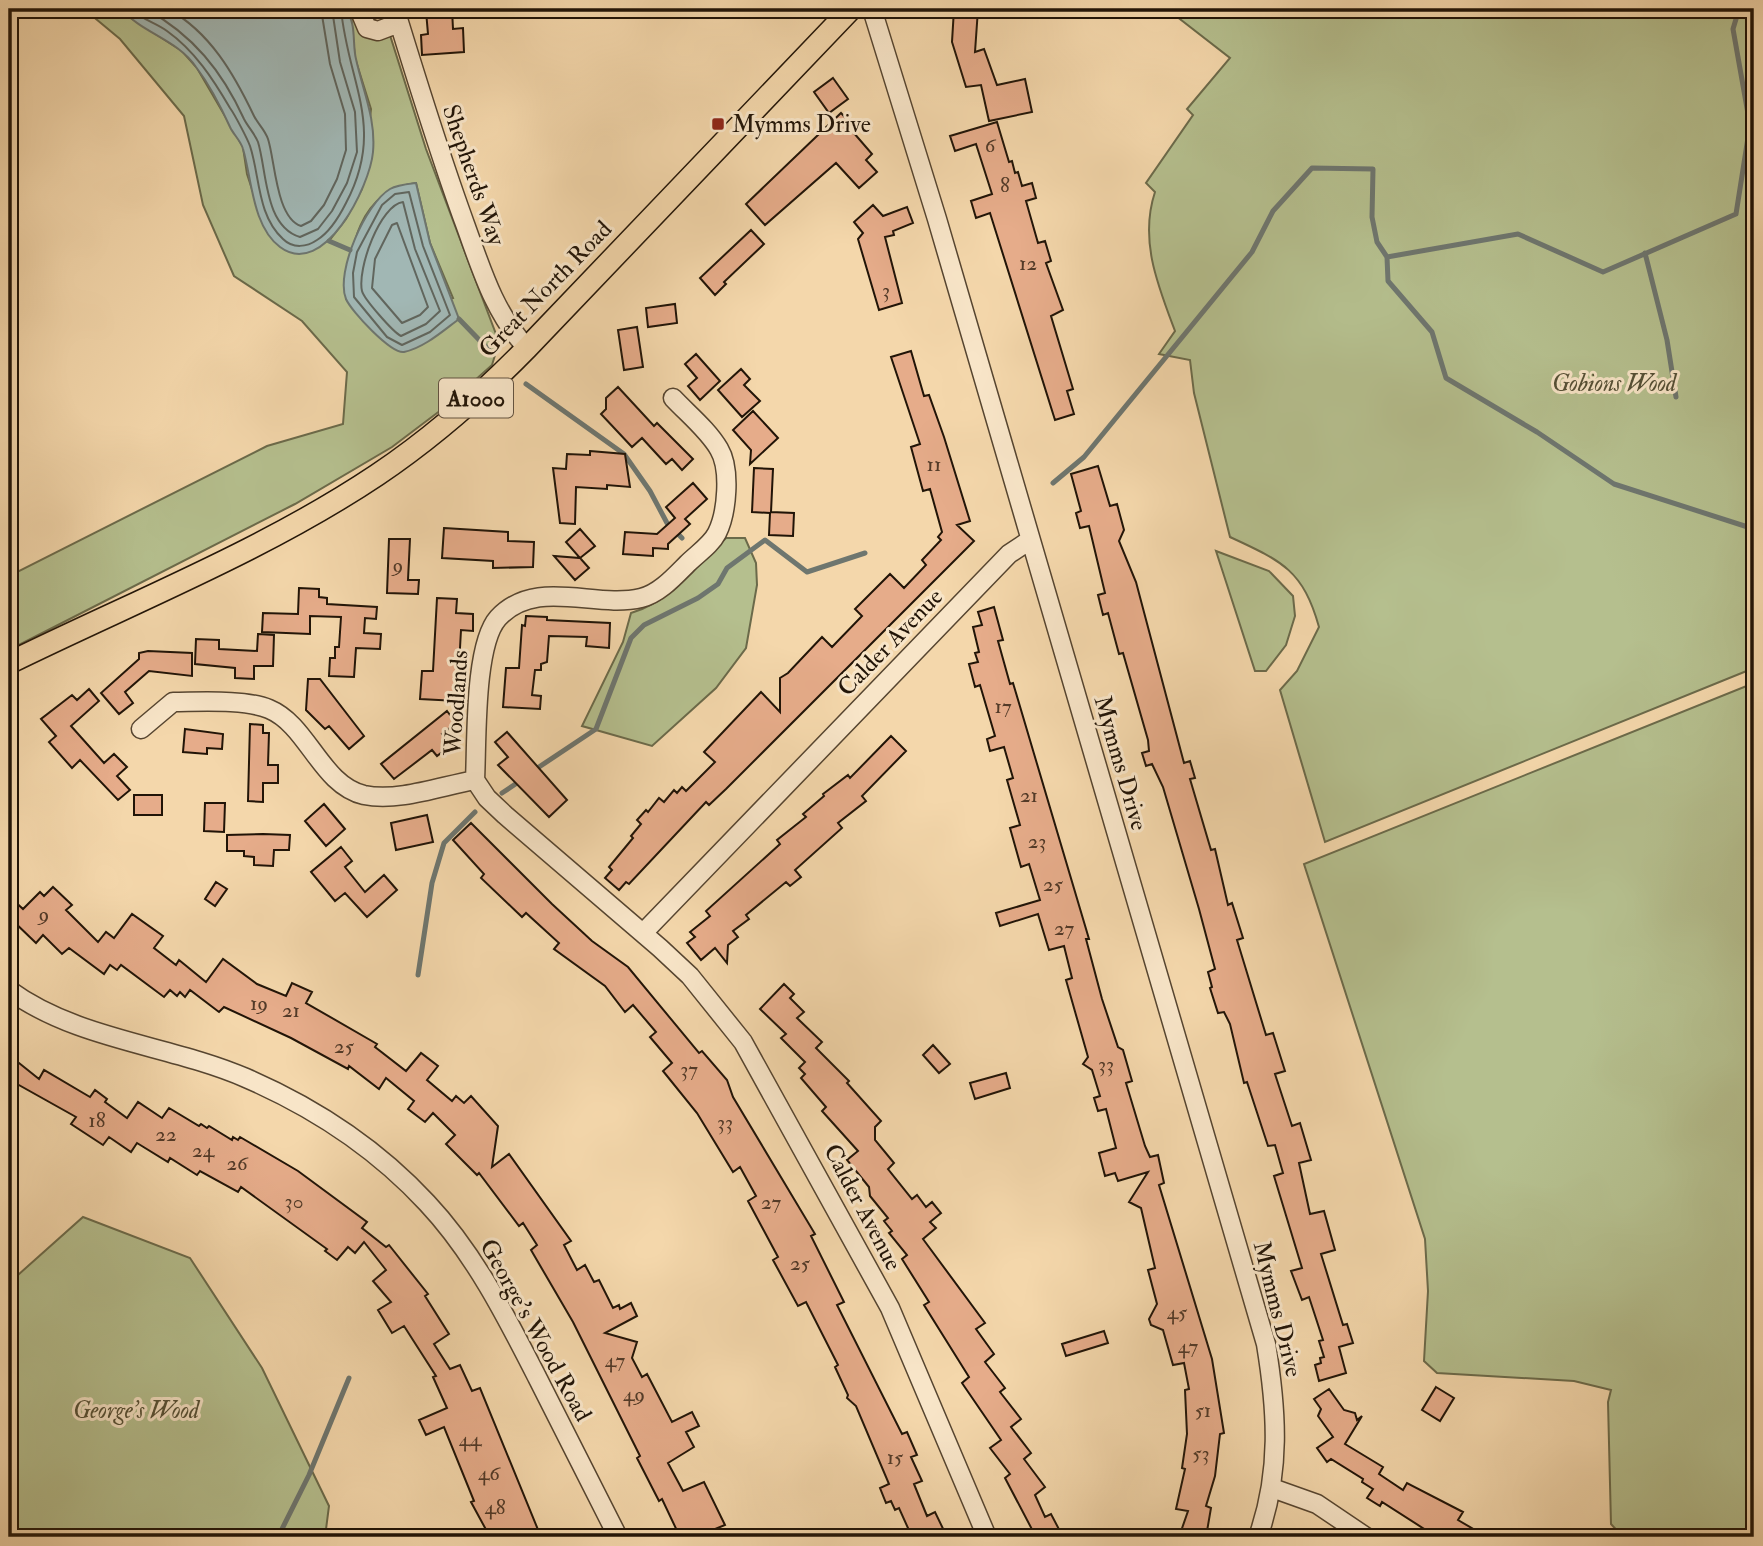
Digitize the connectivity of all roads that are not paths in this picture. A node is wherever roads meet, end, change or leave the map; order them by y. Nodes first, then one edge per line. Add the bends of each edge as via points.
1 (359, 9) edge
2 (850, 9) edge
3 (872, 9) edge
4 (397, 16) edge
5 (527, 348) junction
6 (673, 398) dead end
7 (1030, 540) junction
8 (9, 663) edge
9 (141, 729) dead end
10 (475, 780) junction
11 (643, 933) junction
12 (10, 994) edge
13 (1272, 1488) junction
14 (618, 1537) edge
15 (987, 1537) edge
16 (1258, 1537) edge
17 (1366, 1537) edge

1 - 4 street via 367,28 378,31
2 - 5 main road, Great North Road / A1000
3 - 7 street, Mymms Drive
4 - 5 street, Shepherds Way via 434,142 479,264 507,326
5 - 8 main road, Great North Road / A1000 via 435,433 376,476 261,541
6 - 10 street, Woodlands via 721,451 723,513 717,533 664,586 644,598 534,597 503,613 484,646
7 - 11 street, Calder Avenue via 1009,554
7 - 13 street, Mymms Drive via 1266,1344 1276,1426
9 - 10 street via 173,702 255,706 283,717 337,780 361,794 387,797
10 - 11 street, Calder Avenue via 505,815
11 - 15 street, Calder Avenue via 690,976 764,1076 890,1308
12 - 14 street, George's Wood Road via 101,1032 224,1068 273,1089 339,1128 395,1171 428,1203 479,1270
13 - 16 street, Mymms Drive
13 - 17 street via 1317,1504

